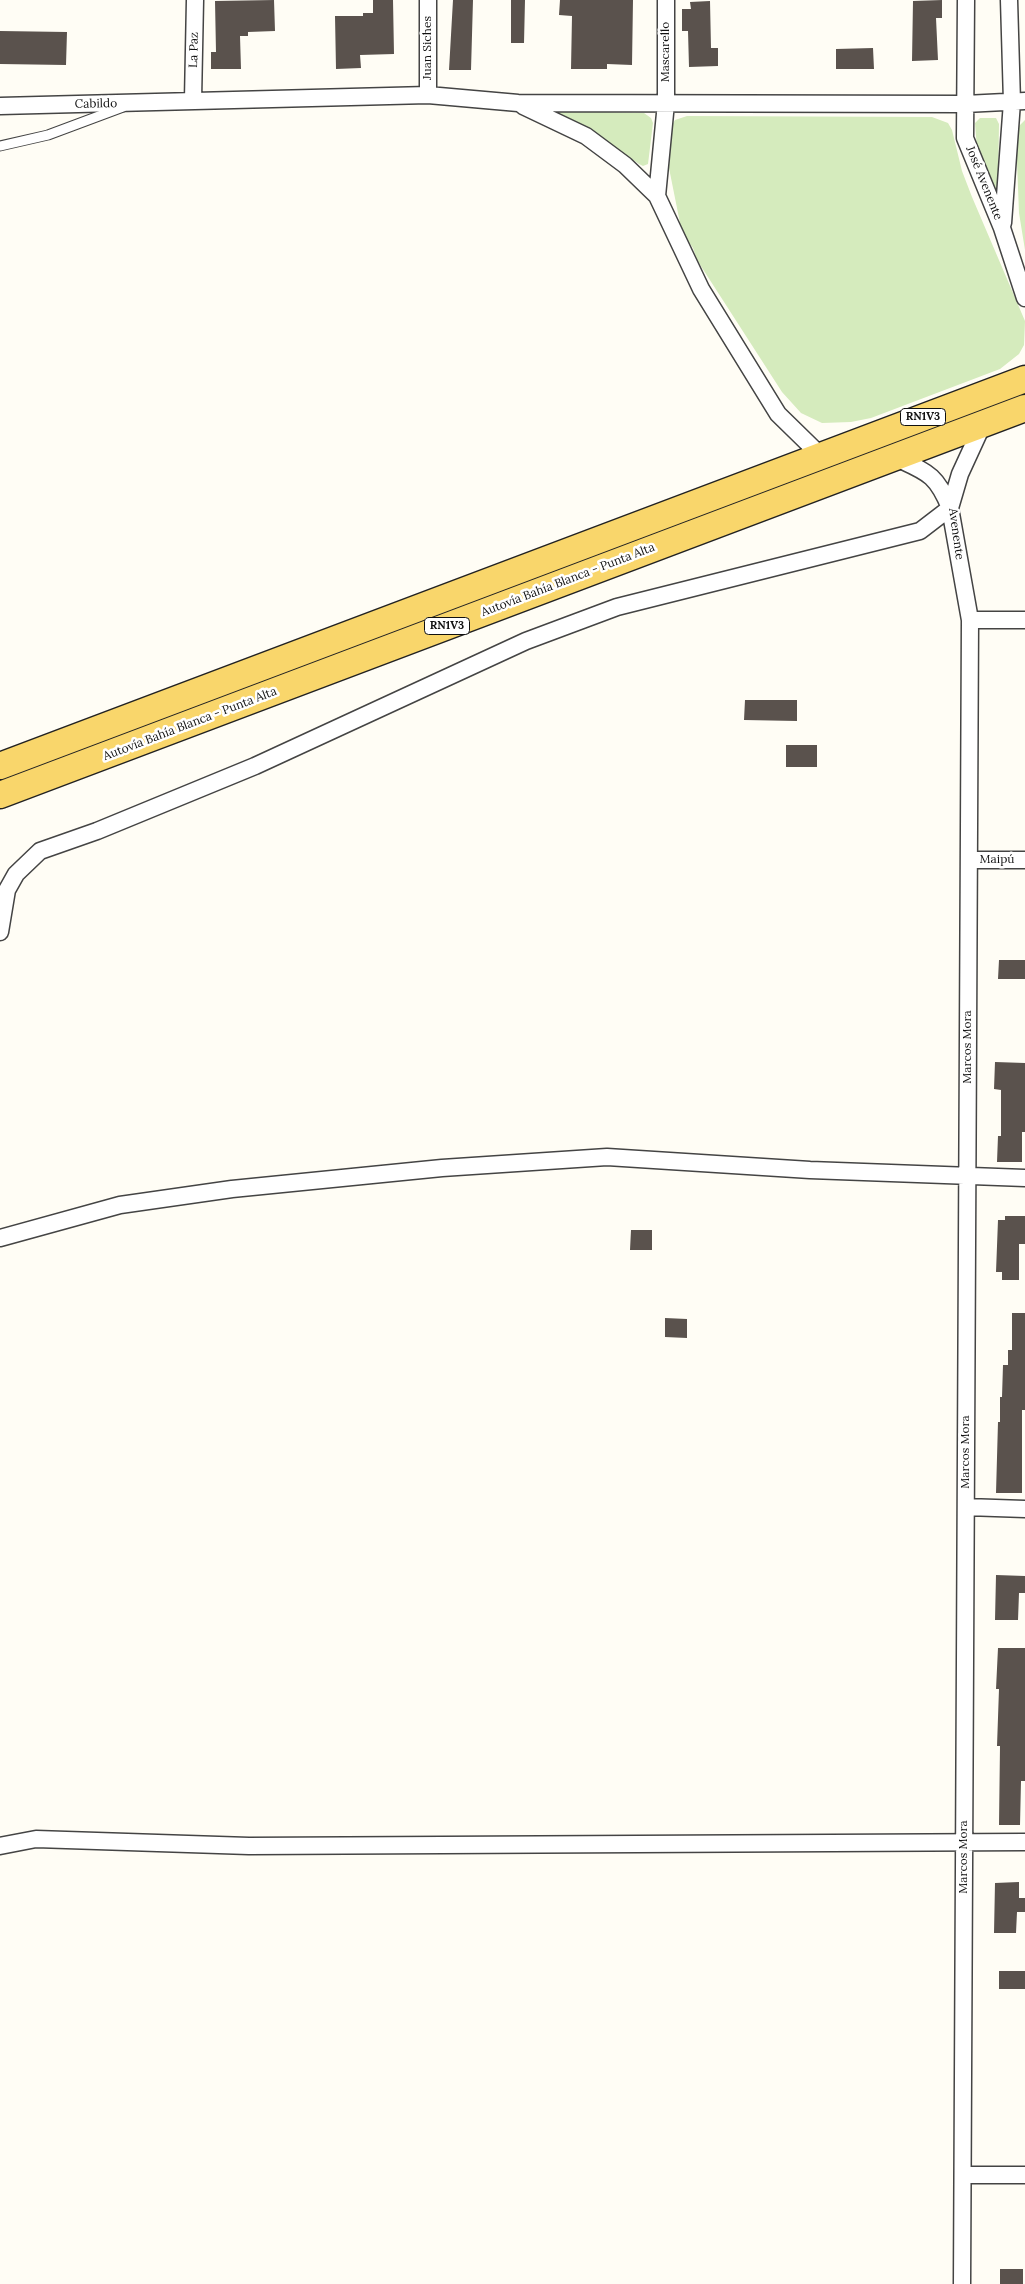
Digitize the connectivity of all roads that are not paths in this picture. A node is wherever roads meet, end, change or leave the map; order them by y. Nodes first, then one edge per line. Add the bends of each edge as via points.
1 (195, 0) edge
2 (428, 0) edge
3 (666, 0) edge
4 (966, 0) edge
5 (1008, 0) edge
6 (428, 95) junction
7 (193, 100) junction
8 (1019, 102) edge
9 (518, 103) junction
10 (133, 104) junction
11 (666, 104) junction
12 (965, 104) junction
13 (0, 106) edge
14 (0, 146) edge
15 (657, 196) junction
16 (1002, 228) junction
17 (1025, 298) edge
18 (1025, 379) edge
19 (1025, 408) edge
20 (983, 424) junction
21 (821, 456) junction
22 (894, 457) junction
23 (950, 508) junction
24 (970, 620) junction
25 (1025, 620) edge
26 (0, 766) edge
27 (0, 795) edge
28 (969, 860) junction
29 (1025, 860) edge
30 (0, 932) edge
31 (967, 1176) junction
32 (1025, 1178) edge
33 (0, 1238) edge
34 (966, 1507) junction
35 (1025, 1509) edge
36 (1025, 1842) edge
37 (964, 1843) junction
38 (0, 1846) edge
39 (963, 2175) junction
40 (1025, 2175) edge
41 (962, 2284) edge

1 - 7 street, La Paz
2 - 6 street, Juan Siches
3 - 11 street, Mascarello
4 - 12 street, José Avenente
5 - 8 street, José Avenente
6 - 7 street, Cabildo
6 - 9 street, Cabildo
7 - 10 street, Cabildo
8 - 12 street, Cabildo
8 - 16 street, José Avenente
9 - 11 street, Cabildo
9 - 15 street via 586,136 626,165
10 - 13 street, Cabildo
10 - 14 lane via 48,135
11 - 12 street, Cabildo
11 - 15 street, Mascarello
12 - 16 street, José Avenente via 965,138
15 - 21 street via 701,289 778,414
16 - 17 street
18 - 21 main road, Autovía Bahía Blanca - Punta Alta / RN1V3
19 - 20 main road, Autovía Bahía Blanca - Punta Alta / RN1V3
20 - 22 main road, Autovía Bahía Blanca - Punta Alta / RN1V3
20 - 23 street, Avenente via 960,474
21 - 26 main road, Autovía Bahía Blanca - Punta Alta / RN1V3
22 - 23 street via 929,473 941,487
22 - 27 main road, Autovía Bahía Blanca - Punta Alta / RN1V3
23 - 24 street, Avenente
23 - 30 street via 920,531 617,607 590,617 526,642 255,766 40,851 16,874 7,890
24 - 25 street
24 - 28 street, Marcos Mora
28 - 29 street, Maipú
28 - 31 street, Marcos Mora
31 - 32 street
31 - 33 street via 597,1158 442,1168 222,1190 120,1205
31 - 34 street, Marcos Mora
34 - 35 street
34 - 37 street, Marcos Mora
36 - 37 street
37 - 38 street via 249,1846 36,1839
37 - 39 street, Marcos Mora
39 - 40 street
39 - 41 street, Marcos Mora

